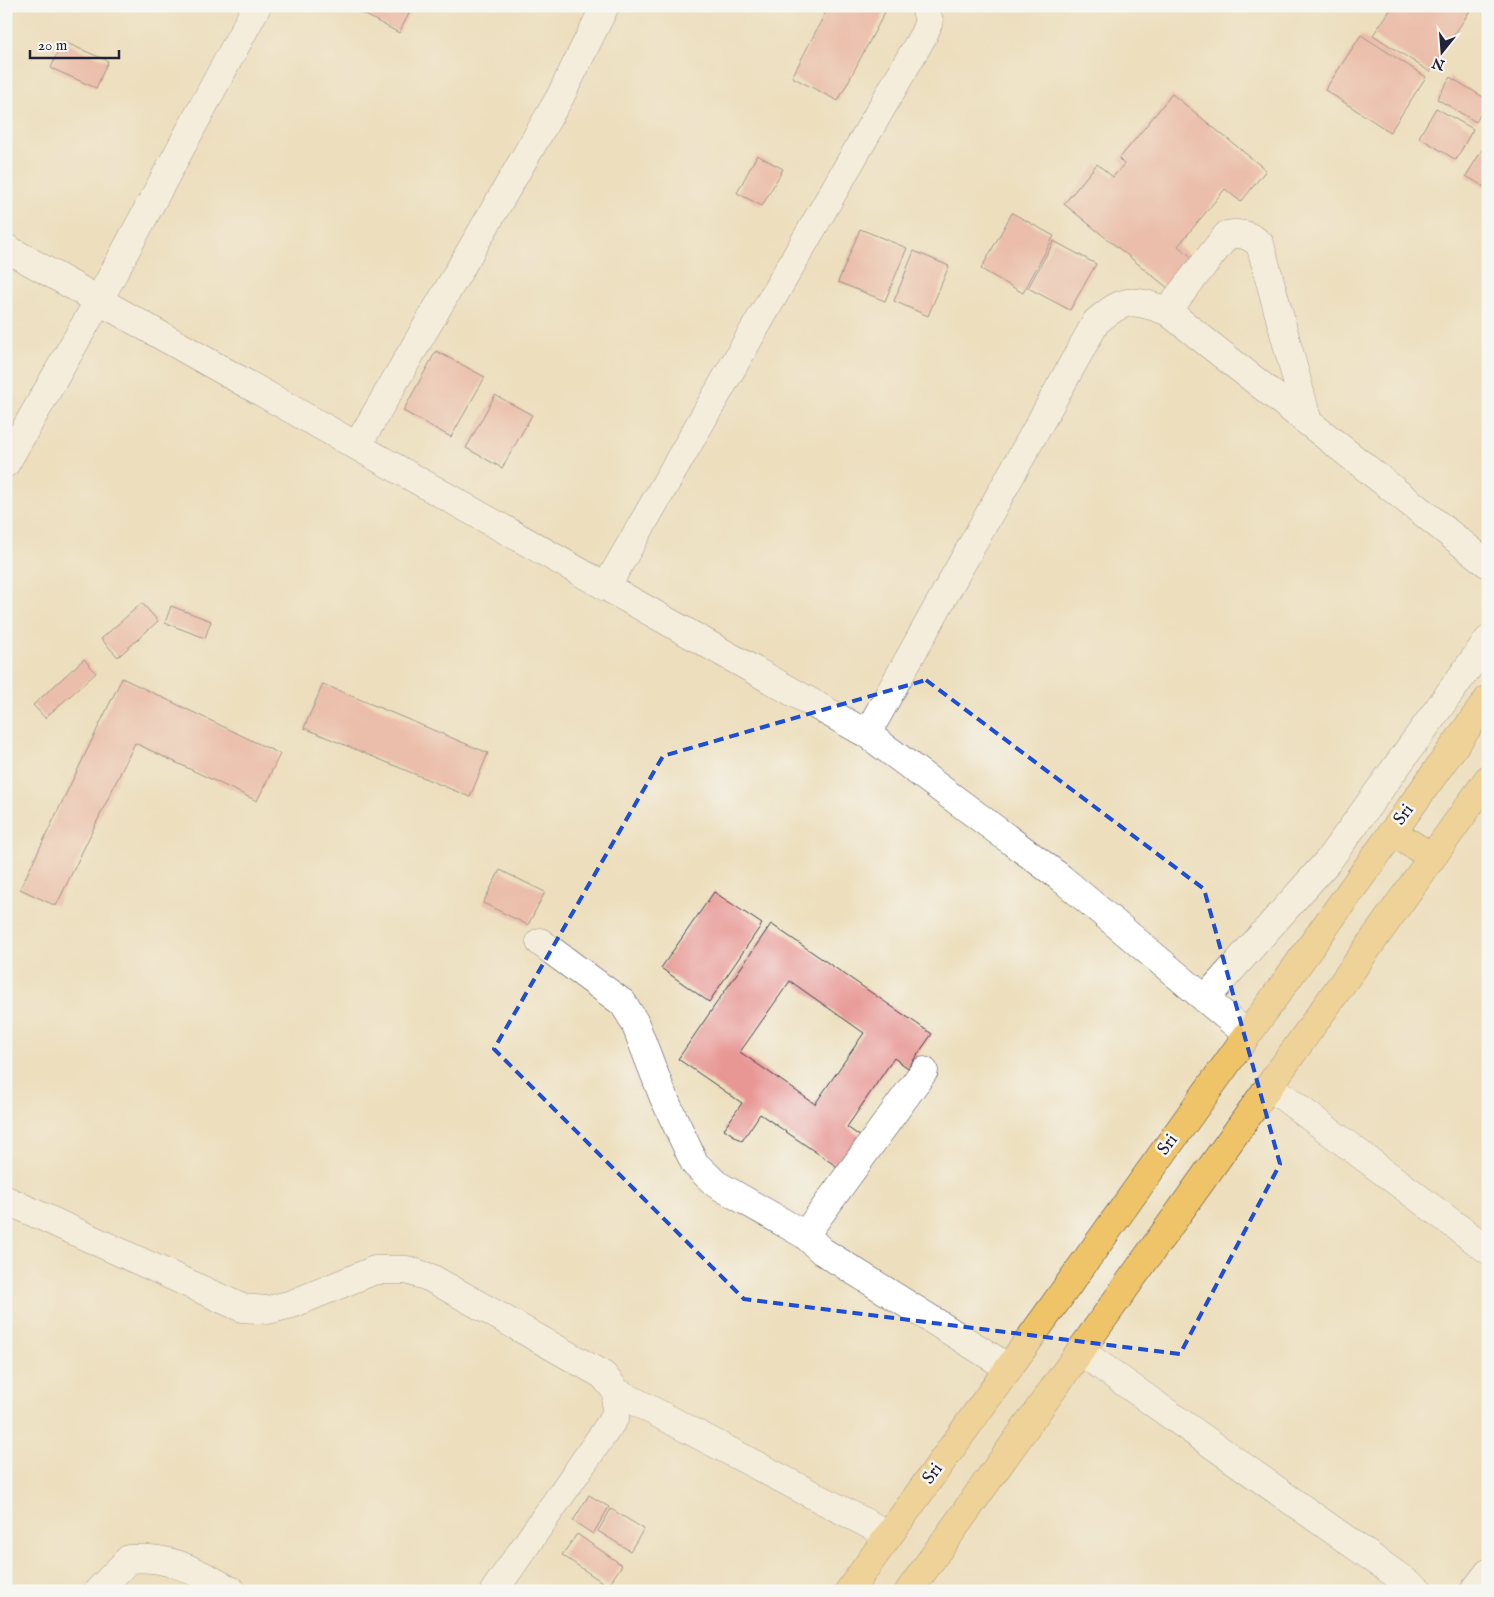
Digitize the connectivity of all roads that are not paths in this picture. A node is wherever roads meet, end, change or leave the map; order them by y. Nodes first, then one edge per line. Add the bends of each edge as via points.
1 (257, 6) edge
2 (605, 6) edge
3 (925, 6) edge
4 (6, 248) edge
5 (99, 300) junction
6 (1168, 311) junction
7 (1308, 422) junction
8 (357, 446) junction
9 (6, 463) edge
10 (1488, 564) edge
11 (606, 587) junction
12 (1488, 640) edge
13 (1488, 699) edge
14 (867, 734) junction
15 (1488, 779) edge
16 (1392, 832) junction
17 (1432, 857) junction
18 (540, 942) dead end
19 (1206, 1000) junction
20 (1247, 1034) junction
21 (924, 1071) dead end
22 (1269, 1086) junction
23 (6, 1200) edge
24 (805, 1235) junction
25 (1488, 1250) edge
26 (1080, 1352) junction
27 (1009, 1368) junction
28 (617, 1392) junction
29 (889, 1535) junction
30 (1488, 1573) edge
31 (98, 1591) edge
32 (232, 1591) edge
33 (494, 1591) edge
34 (849, 1591) edge
35 (909, 1591) edge
36 (1419, 1591) edge
37 (1474, 1591) edge

1 - 5 street
2 - 8 street via 560,97
3 - 11 street via 929,21 924,34
4 - 5 street
5 - 8 street
5 - 9 street
6 - 7 street
6 - 7 street via 1227,234 1240,233 1252,237 1260,244
6 - 14 street via 1130,302 1114,306 1096,322
7 - 10 street
8 - 11 street
11 - 14 street
12 - 19 street via 1328,861
13 - 16 highway, Sri
14 - 19 street via 1061,878
15 - 17 highway
16 - 17 highway
16 - 20 highway, Sri
17 - 22 highway
18 - 24 street via 623,1003 634,1021 663,1096 695,1164 716,1184
19 - 20 street
20 - 27 highway, Sri
21 - 24 street
22 - 25 street
22 - 26 highway
23 - 28 street via 242,1308 268,1310 292,1304 375,1270 407,1270 423,1275 603,1375
24 - 27 street via 822,1251
26 - 35 highway
26 - 36 street
27 - 29 highway, Sri
28 - 29 street
28 - 33 street via 615,1416
29 - 34 highway, Sri
30 - 37 street
31 - 32 street via 129,1559 150,1557 181,1564

